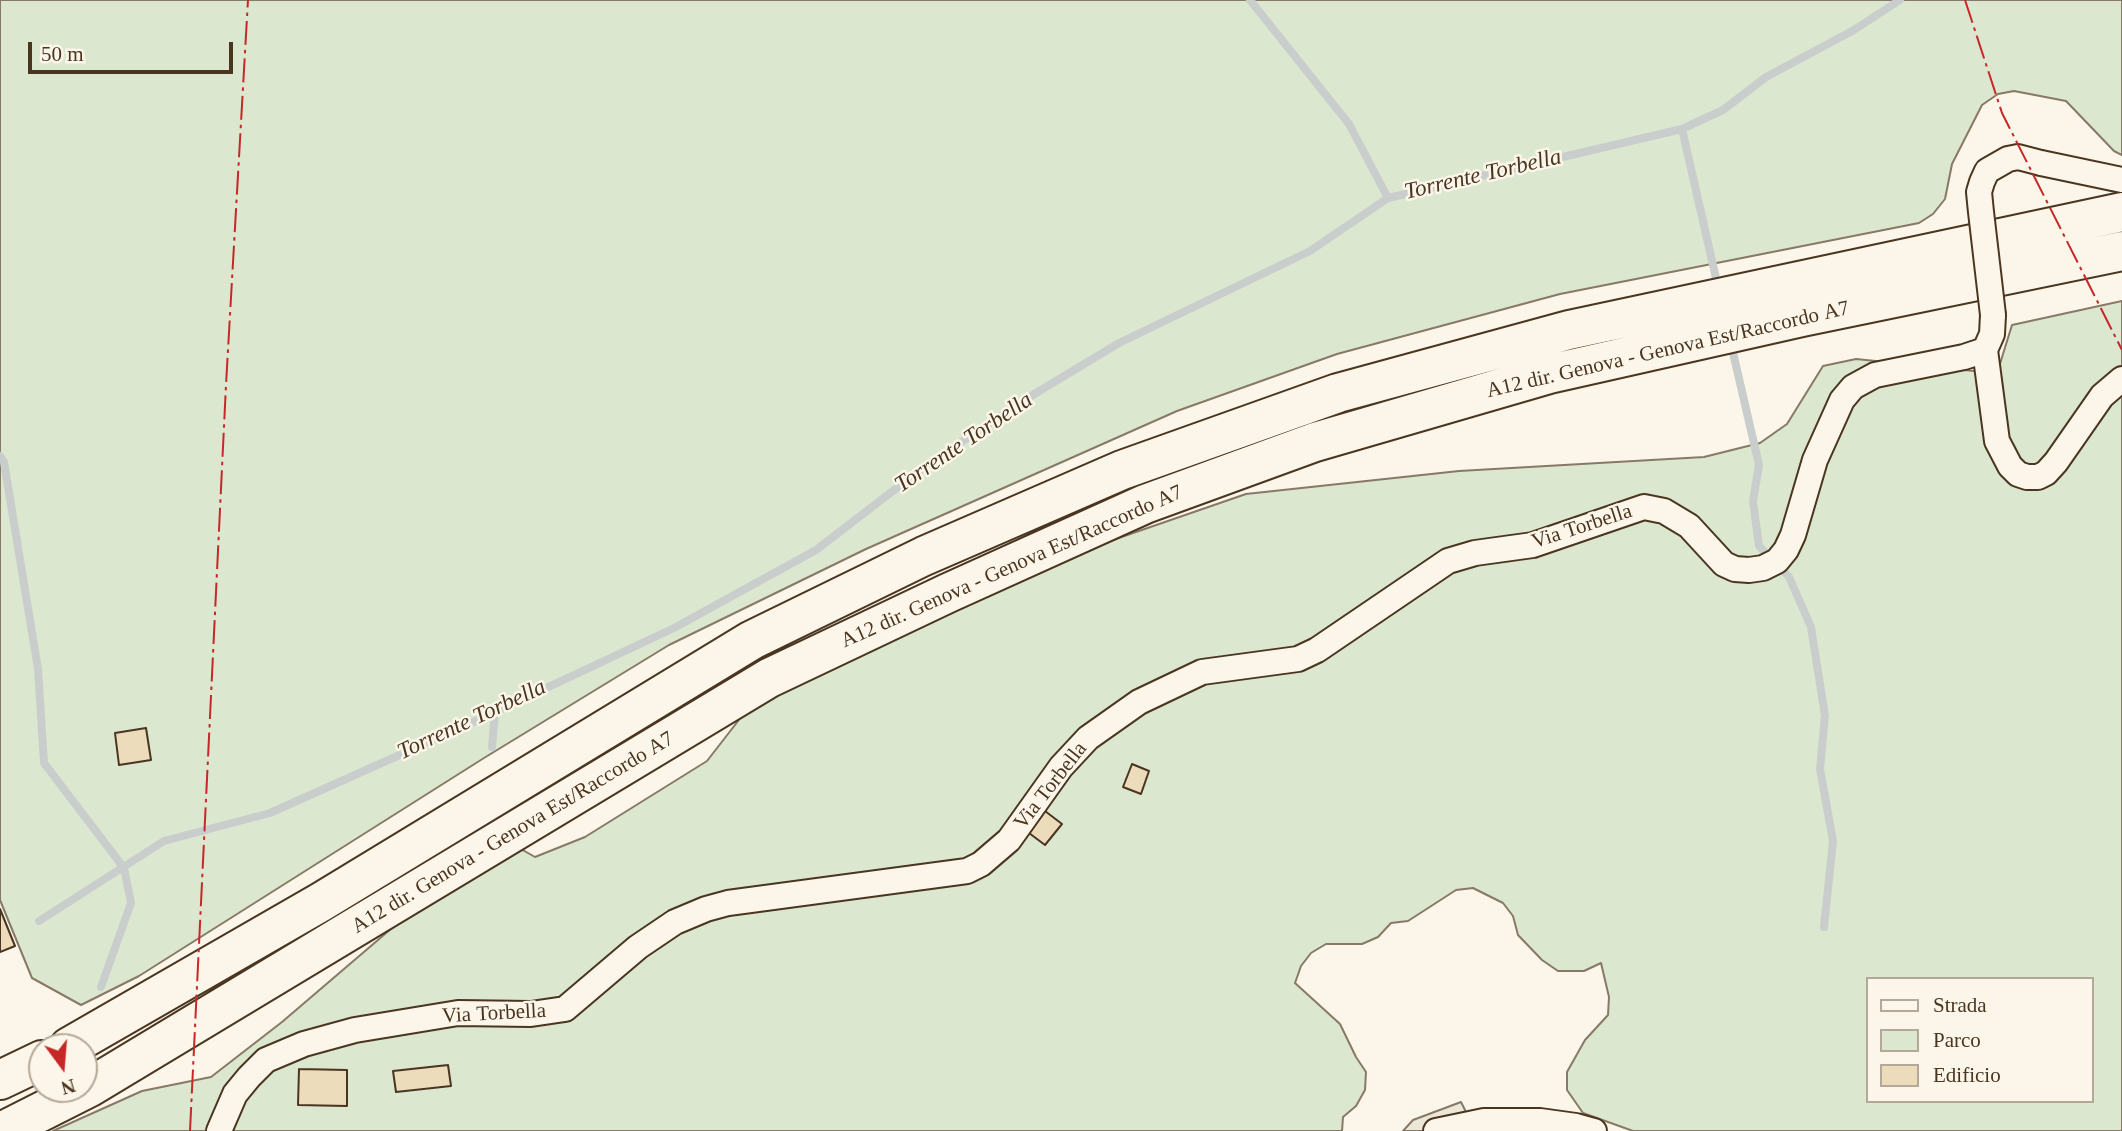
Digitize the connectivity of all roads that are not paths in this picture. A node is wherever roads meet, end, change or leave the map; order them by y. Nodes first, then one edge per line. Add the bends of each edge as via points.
1 (2122, 180) edge
2 (2122, 212) edge
3 (2122, 251) edge
4 (1985, 350) junction
5 (2122, 379) edge
6 (93, 1033) edge
7 (28, 1067) edge
8 (0, 1080) edge
9 (3, 1131) edge
10 (219, 1131) edge
11 (1436, 1131) edge
12 (1594, 1131) edge

1 - 4 street, bridge via 2018,157 1987,172 1979,192 1993,314
2 - 6 highway via 1569,330 1338,393 1122,470 924,556 752,640 321,902
3 - 9 highway, A12 dir. Genova - Genova Est/Raccordo A7 via 1549,374 1315,442 1145,504 769,678 114,1073
4 - 5 street via 1997,441 2010,466 2027,477 2038,477 2056,463 2102,396
4 - 10 street, Via Torbella via 1875,375 1853,387 1842,400 1815,460 1786,550 1763,568 1735,569 1724,564 1689,526 1664,511 1644,507 1533,545 1448,561 1298,659 1202,672 1139,702 1088,738 1009,839 967,871 706,909 675,922 638,947 565,1009 531,1014 458,1013 355,1030 304,1044 266,1060 249,1077 235,1094
7 - 8 highway
11 - 12 street via 1484,1121 1541,1121

